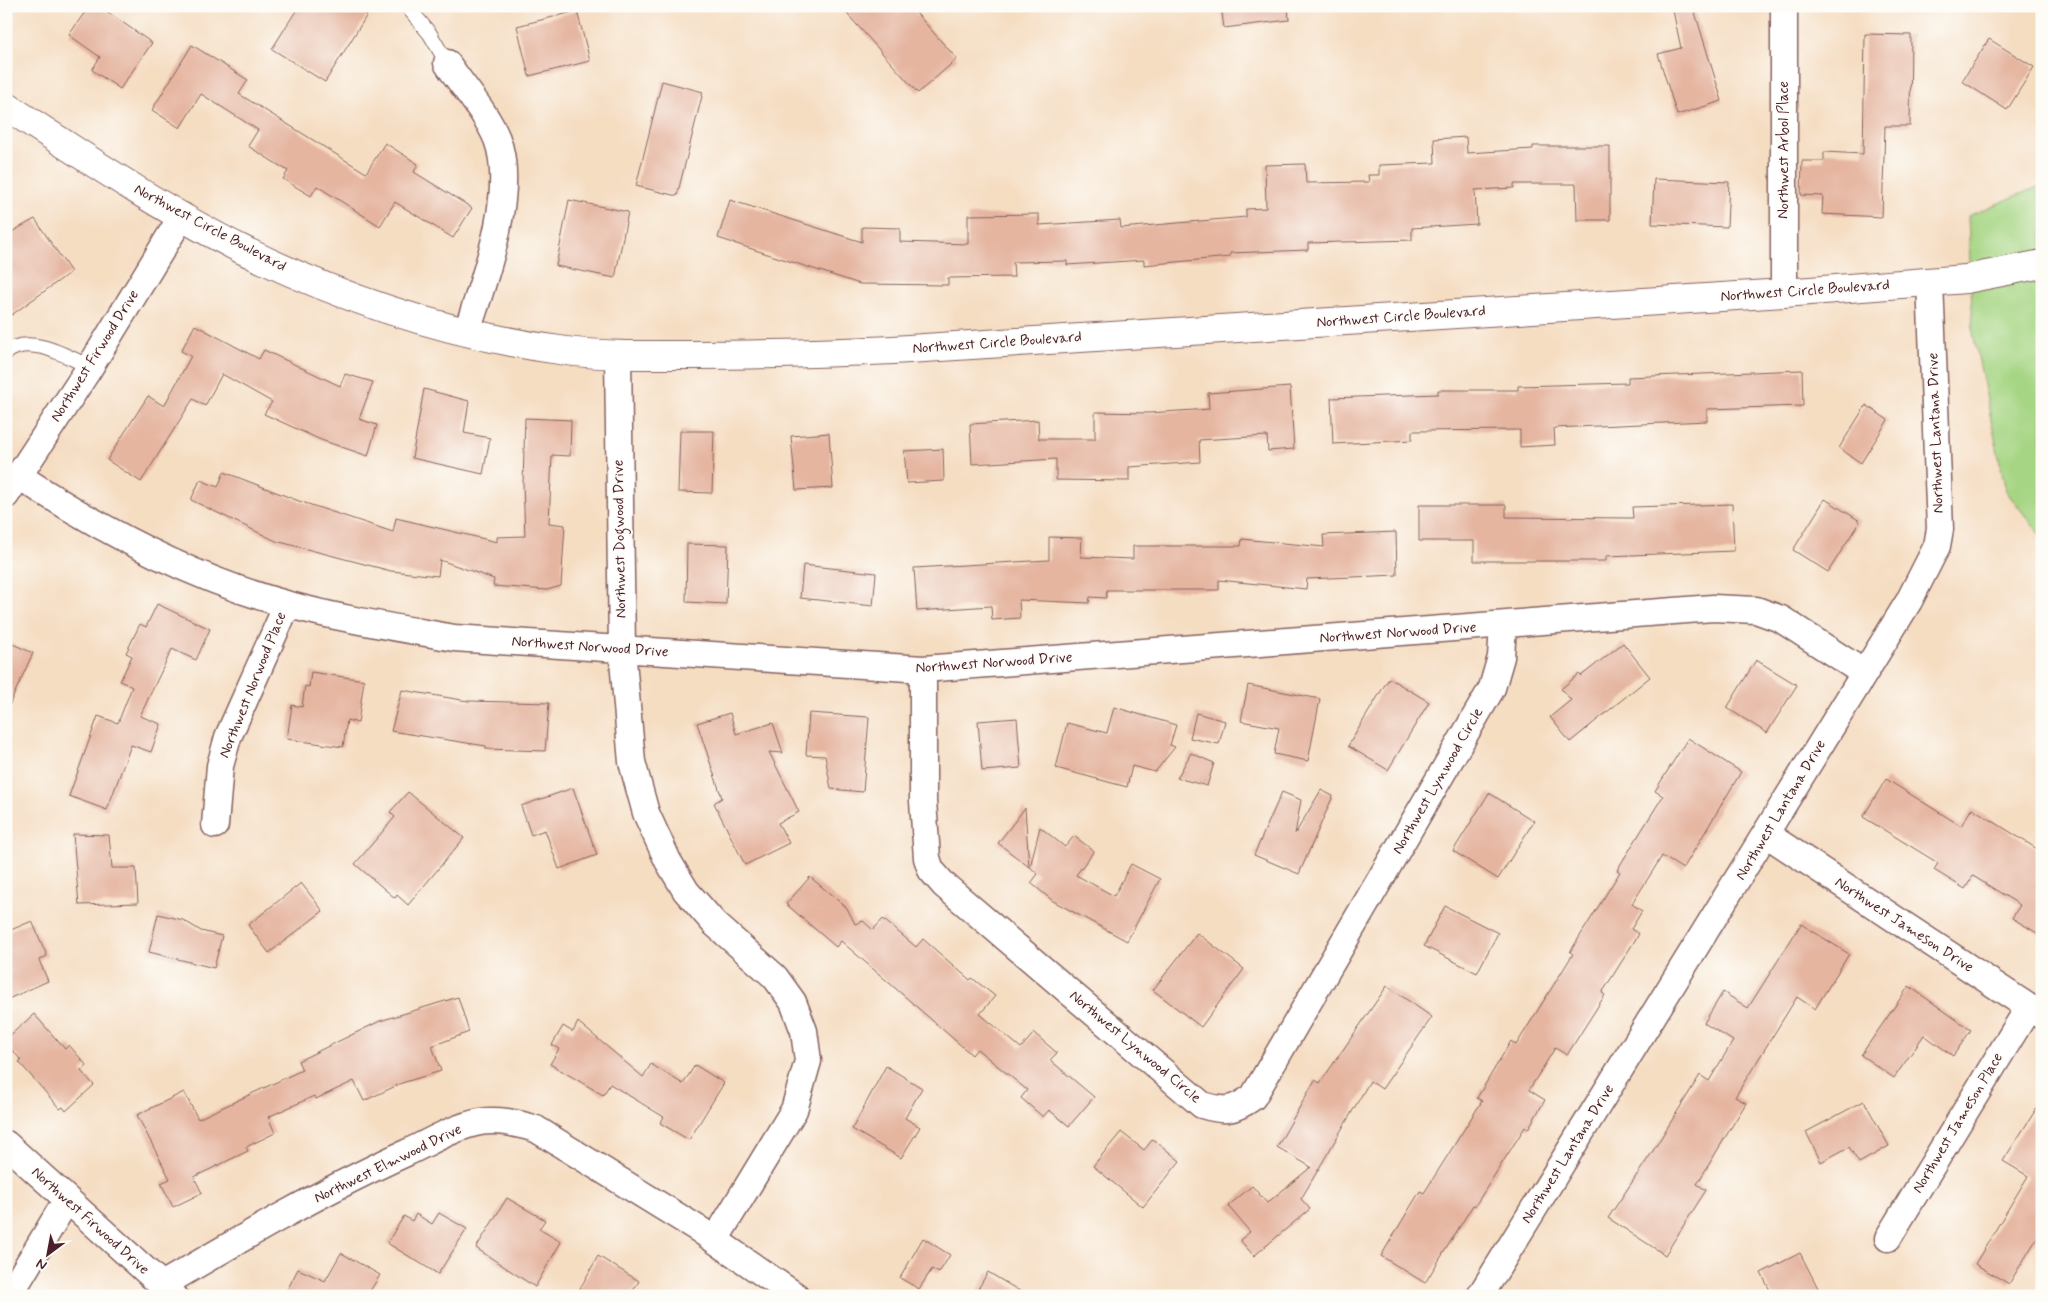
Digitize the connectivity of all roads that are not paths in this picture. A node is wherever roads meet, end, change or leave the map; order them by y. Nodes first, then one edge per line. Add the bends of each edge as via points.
1 (407, 6) edge
2 (1784, 6) edge
3 (446, 63) joint
4 (6, 106) edge
5 (182, 216) junction
6 (2042, 264) edge
7 (1930, 282) junction
8 (1784, 293) junction
9 (467, 331) junction
10 (6, 353) edge
11 (618, 355) junction
12 (90, 368) junction
13 (13, 485) edge
14 (286, 605) junction
15 (1503, 626) junction
16 (622, 649) junction
17 (922, 669) junction
18 (1864, 673) junction
19 (215, 825) dead end
20 (1766, 834) junction
21 (2035, 1011) edge
22 (6, 1144) edge
23 (66, 1200) junction
24 (1888, 1238) dead end
25 (715, 1240) junction
26 (168, 1290) edge
27 (9, 1296) edge
28 (796, 1296) edge
29 (1480, 1296) edge

1 - 3 lane via 430,34
2 - 8 street, Northwest Arbol Place
3 - 9 street via 497,138 503,188 492,248
4 - 5 main road, Northwest Circle Boulevard
5 - 9 main road, Northwest Circle Boulevard via 241,249 318,284 384,308
5 - 12 street, Northwest Firwood Drive
6 - 7 main road, Northwest Circle Boulevard via 1966,279
7 - 8 main road, Northwest Circle Boulevard
7 - 18 street, Northwest Lantana Drive via 1940,529 1937,546 1909,601
8 - 11 main road, Northwest Circle Boulevard via 893,350 769,355
9 - 11 main road, Northwest Circle Boulevard via 565,351
10 - 12 lane via 12,347 31,345
11 - 16 street, Northwest Dogwood Drive
12 - 13 street, Northwest Firwood Drive
13 - 14 street, Northwest Norwood Drive via 180,565
14 - 16 street, Northwest Norwood Drive via 454,638
14 - 19 street, Northwest Norwood Place via 228,737 220,766
15 - 17 street, Northwest Norwood Drive
15 - 17 street, Northwest Lynwood Circle via 1501,657 1492,688 1329,969 1253,1097 1238,1108 1220,1110 1202,1105 944,885 931,870 926,858 923,801
15 - 18 street, Northwest Norwood Drive via 1706,608 1756,610 1781,619
16 - 17 street, Northwest Norwood Drive
16 - 25 street, Northwest Dogwood Drive via 632,762 646,813 668,861 686,890 715,924 775,977 793,1002 804,1031 808,1062 794,1110
18 - 20 street, Northwest Lantana Drive
20 - 21 street, Northwest Jameson Drive
20 - 29 street, Northwest Lantana Drive
21 - 24 street, Northwest Jameson Place
22 - 23 street, Northwest Firwood Drive
23 - 26 street, Northwest Firwood Drive
23 - 27 street
25 - 26 street, Northwest Elmwood Drive via 536,1129 508,1122 480,1122 388,1161 237,1241
25 - 28 street, Northwest Elmwood Drive

